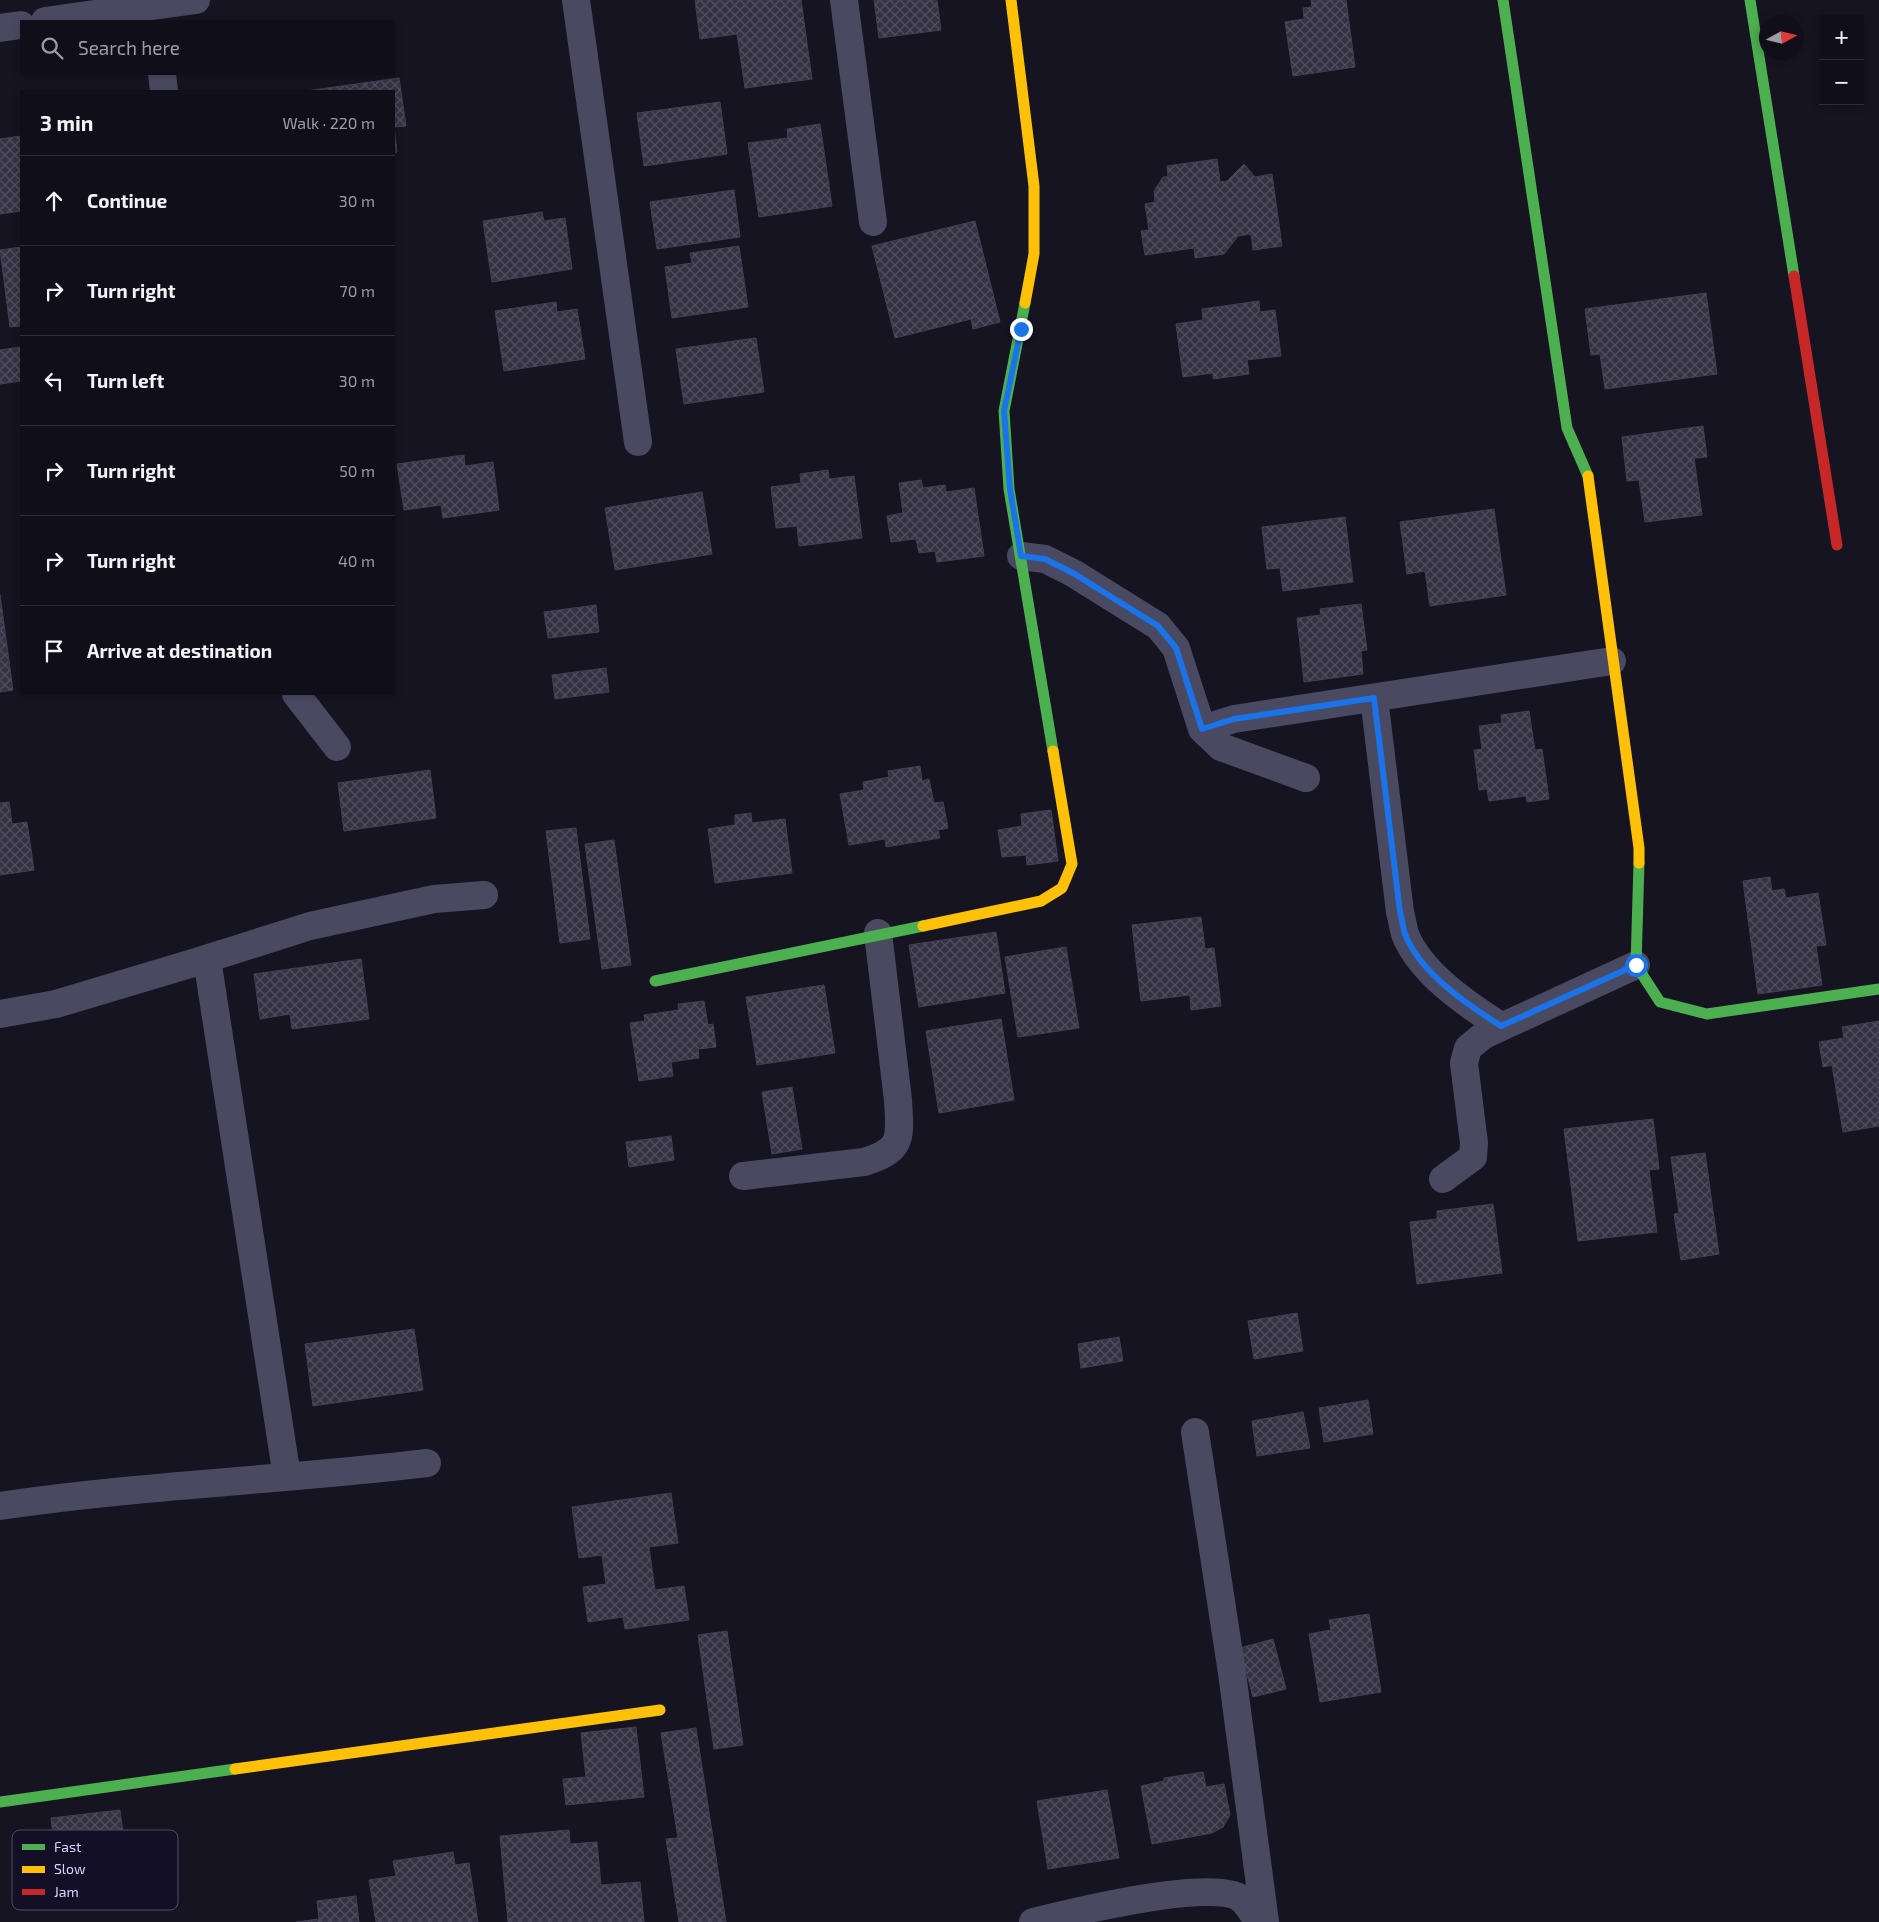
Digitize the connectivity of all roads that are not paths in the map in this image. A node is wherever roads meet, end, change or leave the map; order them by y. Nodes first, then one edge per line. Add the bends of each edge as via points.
1 (196, 0) edge
2 (576, 0) edge
3 (844, 0) edge
4 (1011, 0) edge
5 (1503, 0) edge
6 (1750, 0) edge
7 (153, 14) edge
8 (60, 20) edge
9 (20, 24) edge
10 (0, 28) edge
11 (162, 75) edge
12 (164, 90) edge
13 (873, 222) dead end
14 (638, 442) dead end
15 (1837, 545) dead end
16 (1021, 556) junction
17 (1612, 661) junction
18 (297, 695) edge
19 (1374, 698) junction
20 (1202, 729) junction
21 (337, 748) dead end
22 (1306, 778) dead end
23 (484, 895) dead end
24 (878, 933) junction
25 (207, 958) junction
26 (1636, 965) junction
27 (655, 981) dead end
28 (1879, 989) edge
29 (0, 1014) edge
30 (1501, 1026) junction
31 (742, 1176) dead end
32 (1443, 1179) dead end
33 (1196, 1432) dead end
34 (427, 1463) dead end
35 (288, 1477) junction
36 (0, 1506) edge
37 (660, 1710) dead end
38 (0, 1802) edge
39 (1033, 1922) edge
40 (1259, 1922) edge
41 (1265, 1922) edge

1 - 7 street
2 - 14 street
3 - 13 street
4 - 16 street via 1034,186 1034,254 1004,411 1010,489
5 - 17 street via 1567,428 1588,477
6 - 15 street
7 - 8 street
9 - 10 street
11 - 12 street
16 - 20 street via 1045,559 1073,573 1158,626 1176,648
16 - 24 street via 1072,864 1062,888 1041,901
17 - 19 street
17 - 26 street via 1639,848
18 - 21 street
19 - 20 street via 1234,719
19 - 30 street via 1405,934 1429,970 1462,1000
20 - 22 street via 1221,748
23 - 25 street via 434,898 373,911 310,926
24 - 27 street
24 - 31 street via 900,1126 893,1148 881,1157 864,1162
25 - 29 street via 56,1004
25 - 35 street
26 - 28 street via 1660,1002 1707,1014
26 - 30 street
30 - 32 street via 1484,1034 1468,1048 1464,1063 1474,1143 1472,1157
33 - 41 street
34 - 35 street
35 - 36 street via 167,1486
37 - 38 street
39 - 40 street via 1148,1897 1220,1891 1240,1897

